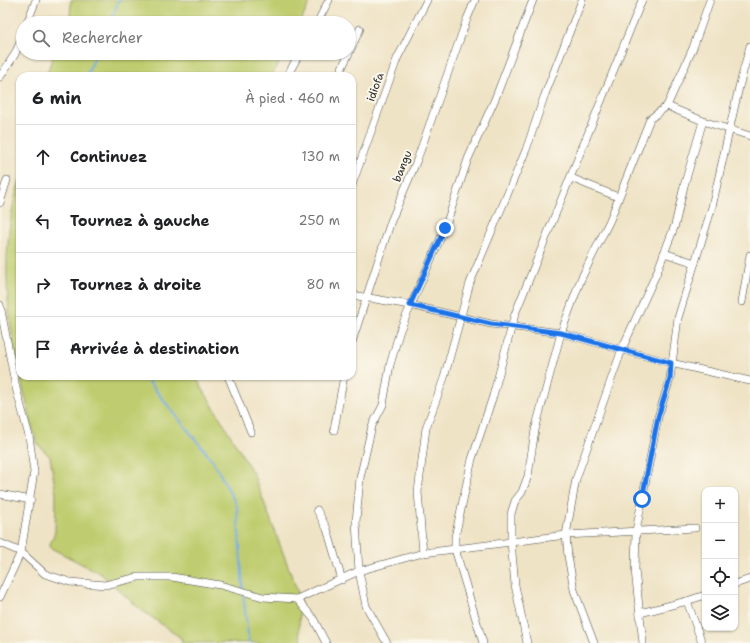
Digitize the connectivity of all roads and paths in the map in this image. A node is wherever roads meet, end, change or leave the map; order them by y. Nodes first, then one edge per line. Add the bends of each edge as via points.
1 (36, 0) edge
2 (330, 0) edge
3 (427, 0) edge
4 (475, 0) edge
5 (533, 0) edge
6 (582, 0) edge
7 (642, 0) edge
8 (710, 0) edge
9 (30, 16) edge
10 (321, 16) edge
11 (360, 28) dead end
12 (356, 37) edge
13 (750, 46) edge
14 (16, 52) edge
15 (296, 60) edge
16 (346, 60) edge
17 (289, 72) edge
18 (340, 72) edge
19 (0, 78) edge
20 (668, 106) junction
21 (703, 121) junction
22 (729, 130) junction
23 (750, 136) edge
24 (356, 174) edge
25 (571, 178) junction
26 (7, 180) dead end
27 (618, 198) junction
28 (0, 203) edge
29 (664, 253) junction
30 (750, 255) edge
31 (695, 263) junction
32 (356, 296) edge
33 (365, 297) junction
34 (742, 302) dead end
35 (0, 305) edge
36 (410, 305) junction
37 (461, 317) junction
38 (513, 327) junction
39 (356, 328) edge
40 (561, 333) junction
41 (622, 349) junction
42 (671, 363) junction
43 (230, 380) edge
44 (343, 380) edge
45 (750, 381) edge
46 (334, 430) dead end
47 (251, 432) dead end
48 (0, 494) edge
49 (31, 500) junction
50 (317, 510) dead end
51 (695, 528) dead end
52 (636, 532) junction
53 (566, 535) junction
54 (511, 542) junction
55 (0, 543) edge
56 (455, 549) junction
57 (21, 552) junction
58 (423, 553) junction
59 (360, 571) junction
60 (750, 579) edge
61 (342, 580) junction
62 (738, 583) edge
63 (702, 596) edge
64 (0, 597) edge
65 (297, 599) junction
66 (687, 601) junction
67 (640, 612) junction
68 (326, 643) edge
69 (387, 643) edge
70 (483, 643) edge
71 (527, 643) edge
72 (594, 643) edge
73 (643, 643) edge
74 (702, 643) edge

1 - 9 street
2 - 10 street
3 - 24 street, idiofa via 397,59
4 - 33 street, bangu via 417,160 391,221
5 - 36 street via 498,92 468,159 445,228
6 - 37 street via 526,150 470,283
7 - 25 street
8 - 20 street
11 - 12 street
13 - 22 street
14 - 19 street
15 - 17 street
16 - 18 street
20 - 21 street
20 - 27 street via 650,119
21 - 22 street
21 - 29 street via 675,225
22 - 23 street
22 - 31 street via 712,207
25 - 27 street
25 - 38 street
26 - 28 street
27 - 40 street via 581,279
29 - 31 street
29 - 41 street
30 - 34 street
31 - 42 street via 678,318
32 - 33 street
33 - 36 street
33 - 39 street, bangu
35 - 49 street via 16,388 29,436 34,472
36 - 37 street
36 - 59 street via 398,337 383,405 372,426 360,478 356,522
37 - 38 street
37 - 58 street via 444,378 426,428 418,492
38 - 40 street
38 - 56 street via 472,459 455,537
40 - 41 street
40 - 54 street via 535,430 528,476 511,514
41 - 42 street
41 - 53 street via 576,479
42 - 45 street
42 - 52 street via 670,379 658,417
43 - 47 street
44 - 46 street
48 - 49 street
49 - 57 street
50 - 61 street via 327,529
51 - 52 street
52 - 53 street
52 - 67 street via 635,570
53 - 54 street
53 - 72 street via 574,590
54 - 56 street
54 - 71 street via 515,585
55 - 57 street
56 - 58 street
56 - 70 street
57 - 64 street
57 - 65 street via 45,574 70,582 104,584 138,578 172,578 220,584 263,597
58 - 59 street
59 - 61 street
59 - 69 street via 366,606
60 - 62 street
61 - 65 street
63 - 66 street
65 - 68 street via 313,618
66 - 67 street
66 - 74 street
67 - 73 street

